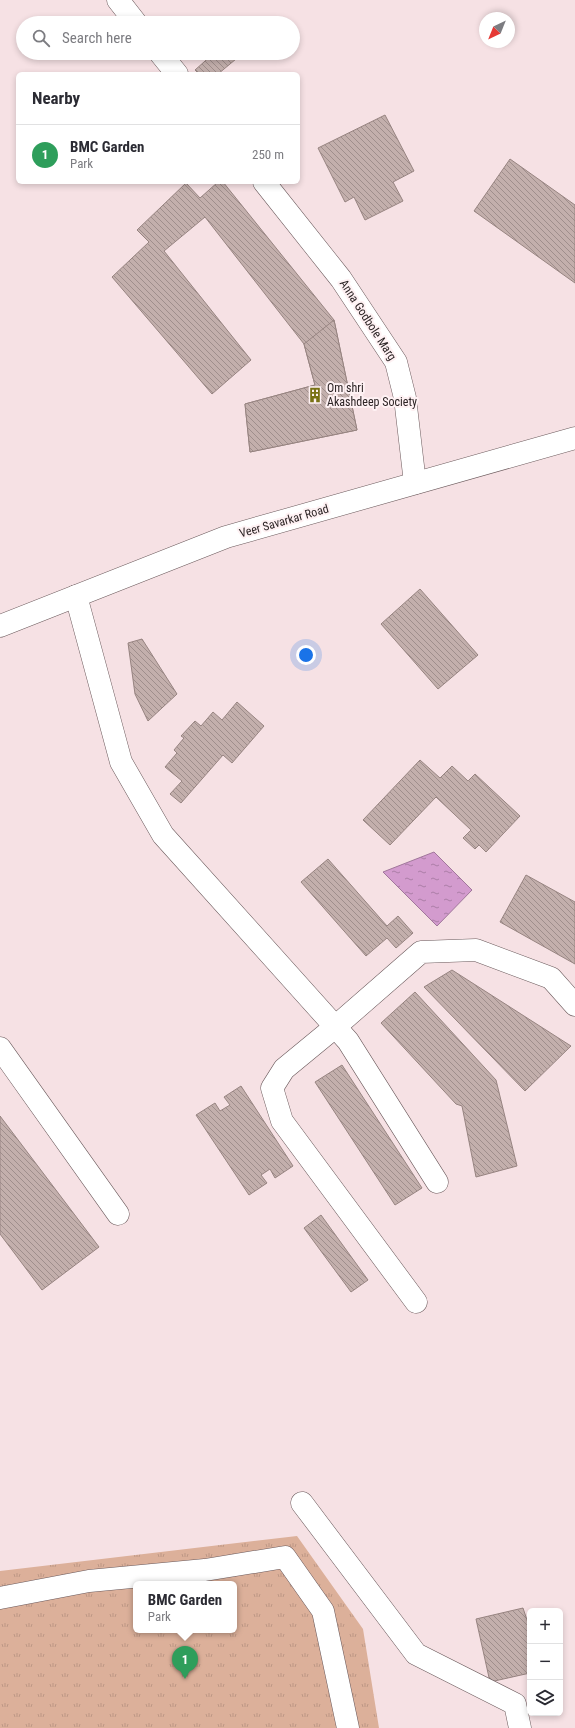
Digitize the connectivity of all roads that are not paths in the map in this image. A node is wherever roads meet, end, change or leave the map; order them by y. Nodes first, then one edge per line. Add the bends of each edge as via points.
1 (118, 0) edge
2 (131, 16) edge
3 (166, 60) edge
4 (175, 72) edge
5 (266, 184) edge
6 (575, 438) edge
7 (415, 483) junction
8 (76, 596) junction
9 (0, 626) edge
10 (575, 1005) edge
11 (342, 1034) junction
12 (0, 1048) edge
13 (438, 1182) dead end
14 (118, 1214) dead end
15 (416, 1302) dead end
16 (302, 1503) dead end
17 (0, 1598) edge
18 (348, 1728) edge
19 (520, 1728) edge

1 - 2 street
3 - 4 street
5 - 7 street, Anna Godbole Marg via 341,279 396,362 405,398
6 - 7 street, Veer Savarkar Road
7 - 8 street, Veer Savarkar Road via 226,537
8 - 9 street, Veer Savarkar Road
8 - 11 street via 121,762 163,835
10 - 11 street via 551,978 476,950 421,952
11 - 13 street
11 - 15 street via 284,1069 272,1088 282,1121
12 - 14 street
16 - 19 street via 416,1654 515,1704
17 - 18 street via 89,1580 205,1570 285,1557 323,1611

